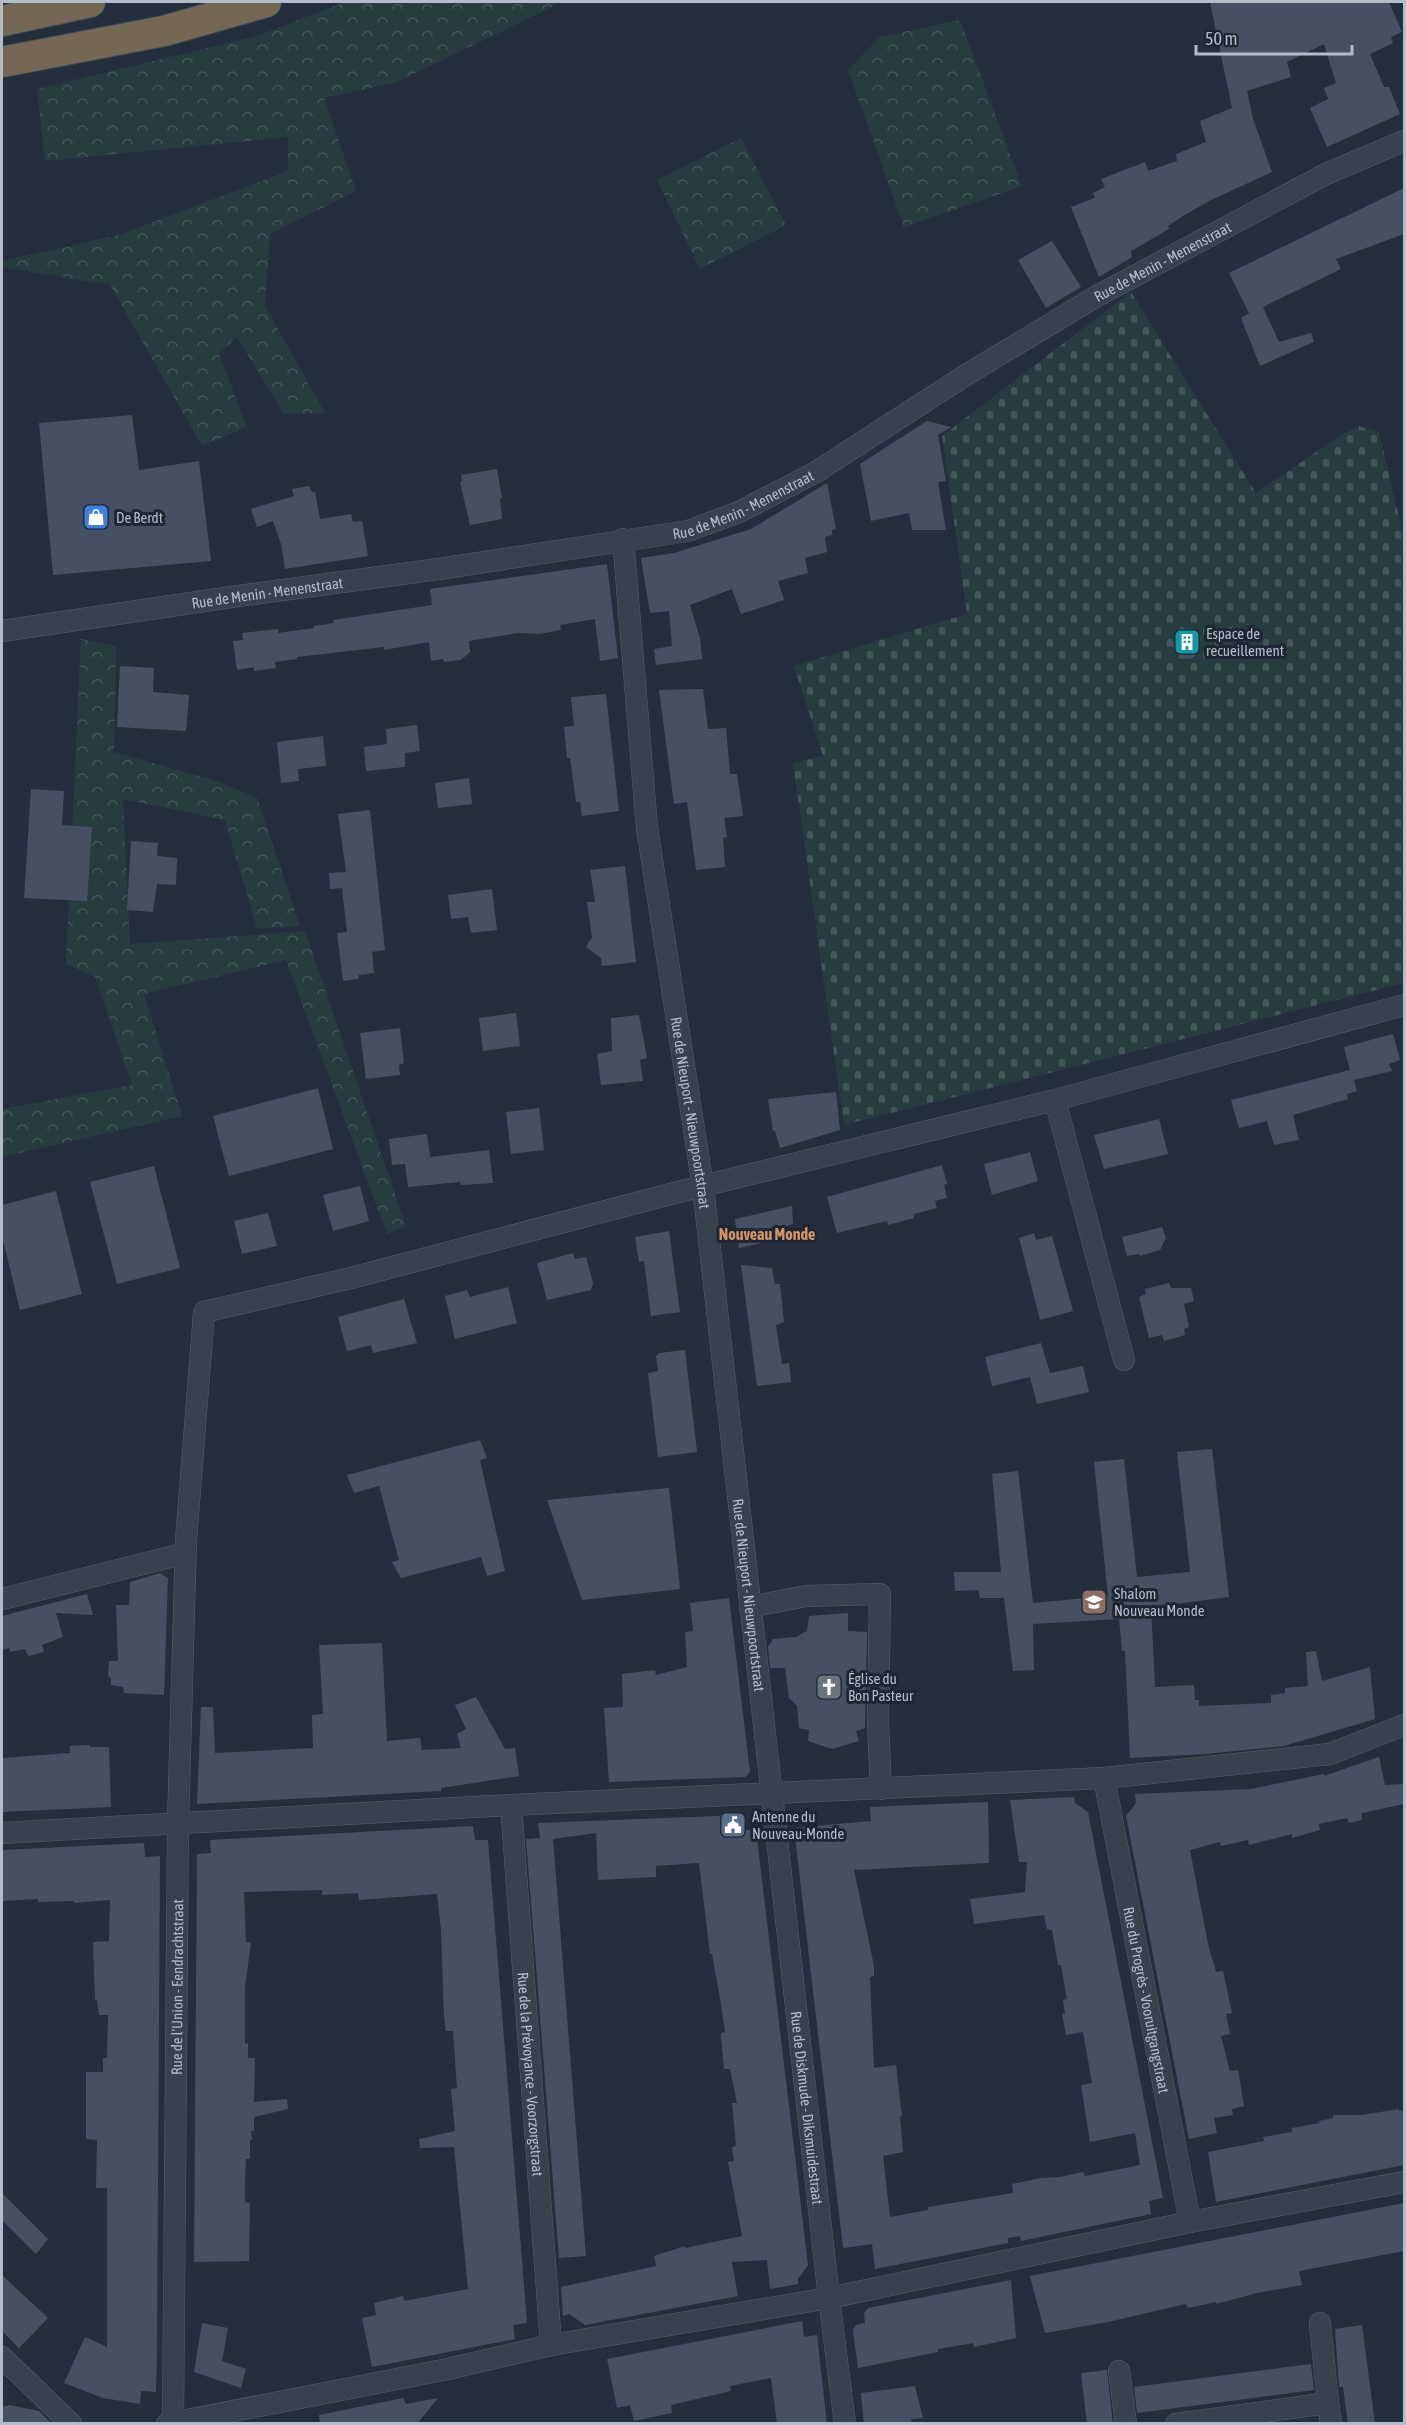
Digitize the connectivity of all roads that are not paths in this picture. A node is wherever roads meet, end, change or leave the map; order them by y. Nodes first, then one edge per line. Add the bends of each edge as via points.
1 (90, 2) edge
2 (266, 2) edge
3 (2, 21) edge
4 (2, 62) edge
5 (1404, 141) edge
6 (623, 539) junction
7 (2, 631) edge
8 (1404, 1005) edge
9 (1055, 1100) junction
10 (703, 1186) junction
11 (1124, 1360) dead end
12 (186, 1553) junction
13 (2, 1599) edge
14 (750, 1606) junction
15 (1404, 1725) edge
16 (1104, 1778) junction
17 (881, 1789) junction
18 (772, 1792) junction
19 (511, 1805) junction
20 (178, 1824) junction
21 (2, 1833) edge
22 (1404, 2182) edge
23 (1190, 2222) junction
24 (829, 2298) junction
25 (1320, 2323) dead end
26 (551, 2345) junction
27 (2, 2357) edge
28 (1119, 2371) dead end
29 (11, 2378) edge
30 (1330, 2413) edge
31 (170, 2423) edge
32 (71, 2424) edge
33 (845, 2424) edge
34 (1126, 2424) edge
35 (1176, 2424) edge

1 - 3 highway
2 - 4 highway via 164,31
5 - 6 street, Rue de Menin - Menenstraat via 1326,174 1097,296 772,496 688,531
6 - 7 street, Rue de Menin - Menenstraat
6 - 10 street, Rue de Nieuport - Nieuwpoortstraat via 647,828
8 - 9 street
9 - 10 street
9 - 11 street
10 - 12 street, Rue de l'Union - Eendrachtstraat via 351,1278 204,1312
10 - 14 street, Rue de Nieuport - Nieuwpoortstraat
12 - 13 street
12 - 20 street, Rue de l'Union - Eendrachtstraat
14 - 17 street via 806,1596 880,1594
14 - 18 street, Rue de Nieuport - Nieuwpoortstraat
15 - 16 street via 1330,1754
16 - 17 street
16 - 23 street, Rue du Progrès - Vooruitgangstraat
17 - 18 street
18 - 19 street
18 - 24 street, Rue de Diskmude - Diksmuidestraat
19 - 20 street
19 - 26 street, Rue de la Prévoyance - Voorzorgstraat
20 - 21 street
20 - 31 street, Rue de l'Union - Eendrachtstraat
22 - 23 street
23 - 24 street
24 - 26 street
24 - 33 street, Rue de Diskmude - Diksmuidestraat
25 - 30 street
26 - 31 street
27 - 29 street
28 - 34 street
29 - 32 street
30 - 35 street

